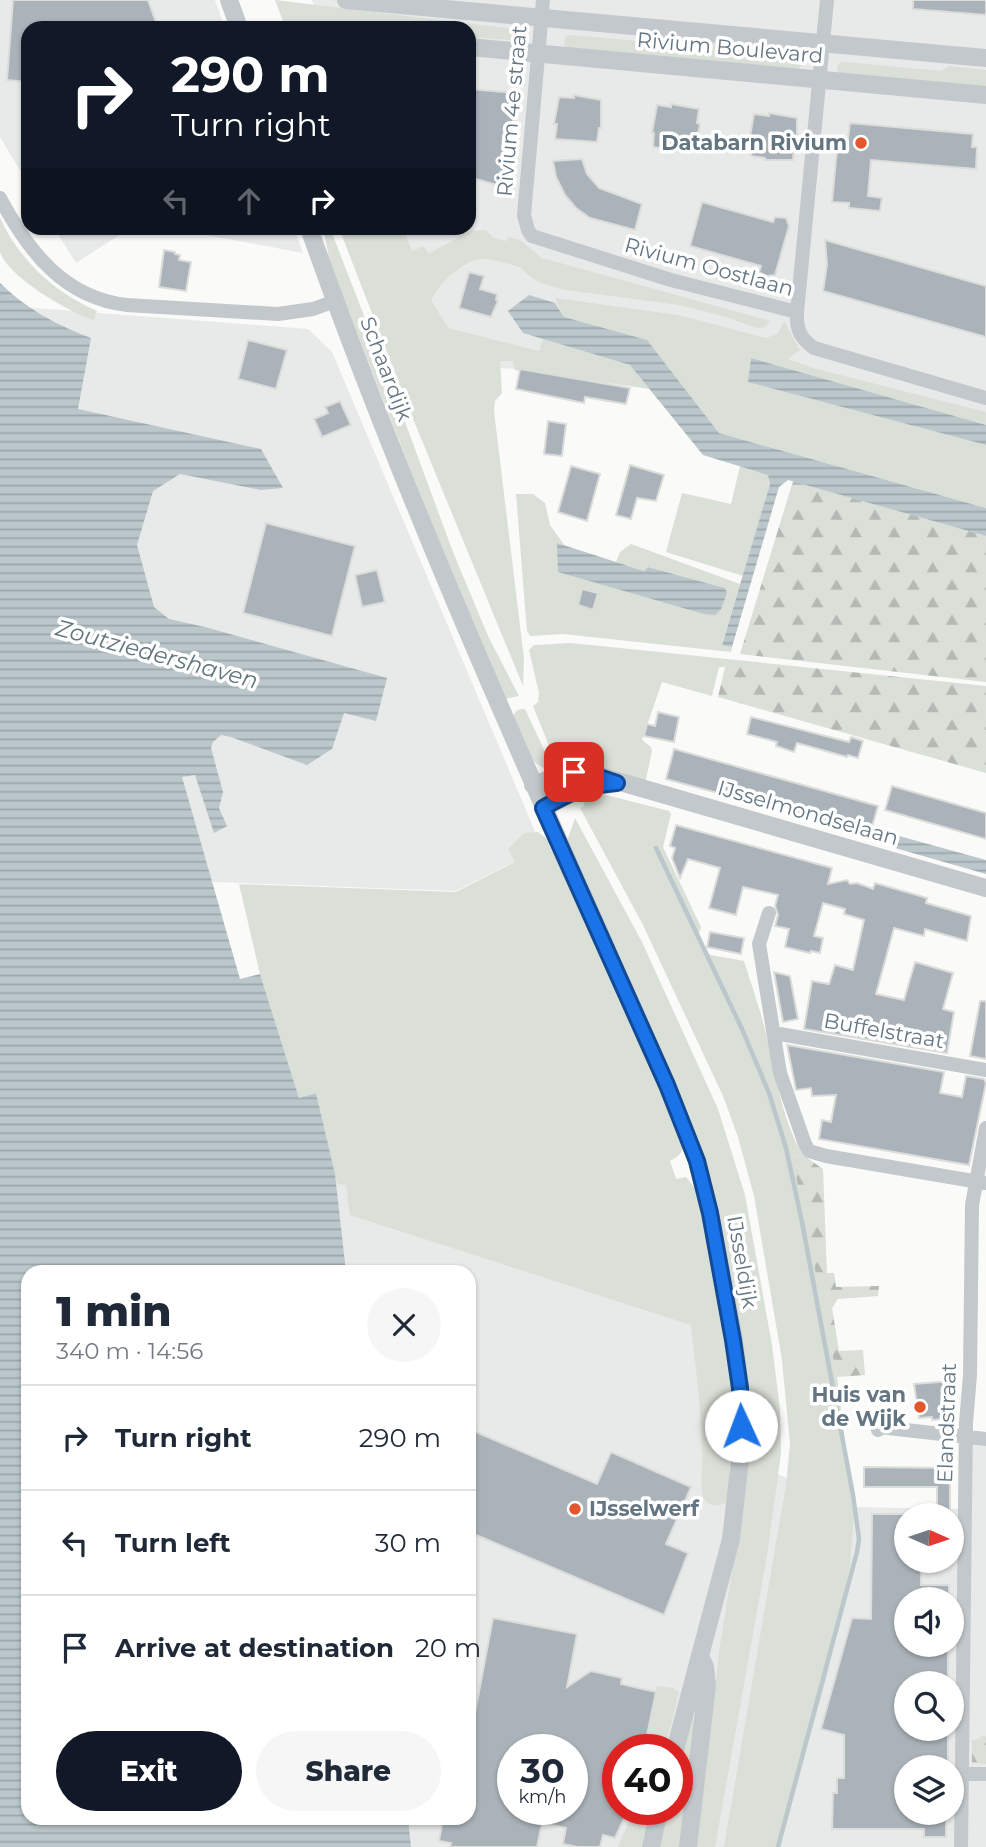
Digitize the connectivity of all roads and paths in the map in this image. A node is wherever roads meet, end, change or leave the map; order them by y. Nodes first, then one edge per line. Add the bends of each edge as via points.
1 (229, 0) edge
2 (346, 0) edge
3 (827, 0) edge
4 (542, 9) edge
5 (236, 21) edge
6 (823, 44) junction
7 (476, 48) edge
8 (539, 54) junction
9 (986, 58) edge
10 (819, 79) junction
11 (986, 95) edge
12 (0, 198) edge
13 (526, 225) joint
14 (21, 234) edge
15 (22, 235) edge
16 (311, 235) edge
17 (335, 302) junction
18 (797, 312) junction
19 (986, 398) edge
20 (617, 783) junction
21 (533, 785) junction
22 (543, 808) junction
23 (986, 888) edge
24 (769, 913) dead end
25 (774, 1033) junction
26 (986, 1070) edge
27 (986, 1128) edge
28 (981, 1183) edge
29 (878, 1430) dead end
30 (966, 1435) junction
31 (986, 1438) edge
32 (700, 1656) junction
33 (679, 1734) edge
34 (963, 1755) edge
35 (964, 1774) edge
36 (986, 1774) edge
37 (656, 1825) edge
38 (962, 1825) edge
39 (651, 1847) edge
40 (688, 1847) edge
41 (961, 1847) edge

1 - 5 street
2 - 4 street, Rivium Boulevard
3 - 6 street
4 - 6 street, Rivium Boulevard
4 - 8 street, Rivium 4e straat
6 - 9 street, Rivium Boulevard
6 - 10 street
7 - 8 street, Rivium Boulevard
8 - 10 street, Rivium Boulevard
8 - 13 street, Rivium 4e straat
10 - 11 street, Rivium Boulevard
10 - 18 street
12 - 14 street, Schaardijk
13 - 18 street, Rivium Oostlaan via 532,236 641,272
15 - 17 street, Schaardijk via 41,261 72,286 103,301 278,314
16 - 17 street
17 - 21 street, Schaardijk
18 - 19 street, Rivium Oostlaan via 796,326 814,348
20 - 21 street, IJsselmondselaan via 574,772
20 - 22 street, IJsselmondselaan via 582,788
20 - 23 street, IJsselmondselaan
21 - 22 street, Schaardijk
22 - 32 street, IJsseldijk via 689,1138 721,1266 740,1388 740,1460 731,1539
24 - 25 street via 759,944
25 - 26 street, Buffelstraat
25 - 28 street via 780,1073 809,1151
27 - 28 street, Elandstraat
28 - 30 street, Elandstraat via 972,1205
29 - 30 street
30 - 31 street
30 - 34 street, Elandstraat
32 - 33 street, IJsseldijk
32 - 40 street via 707,1685
35 - 36 street
37 - 39 street
38 - 41 street, Elandstraat

